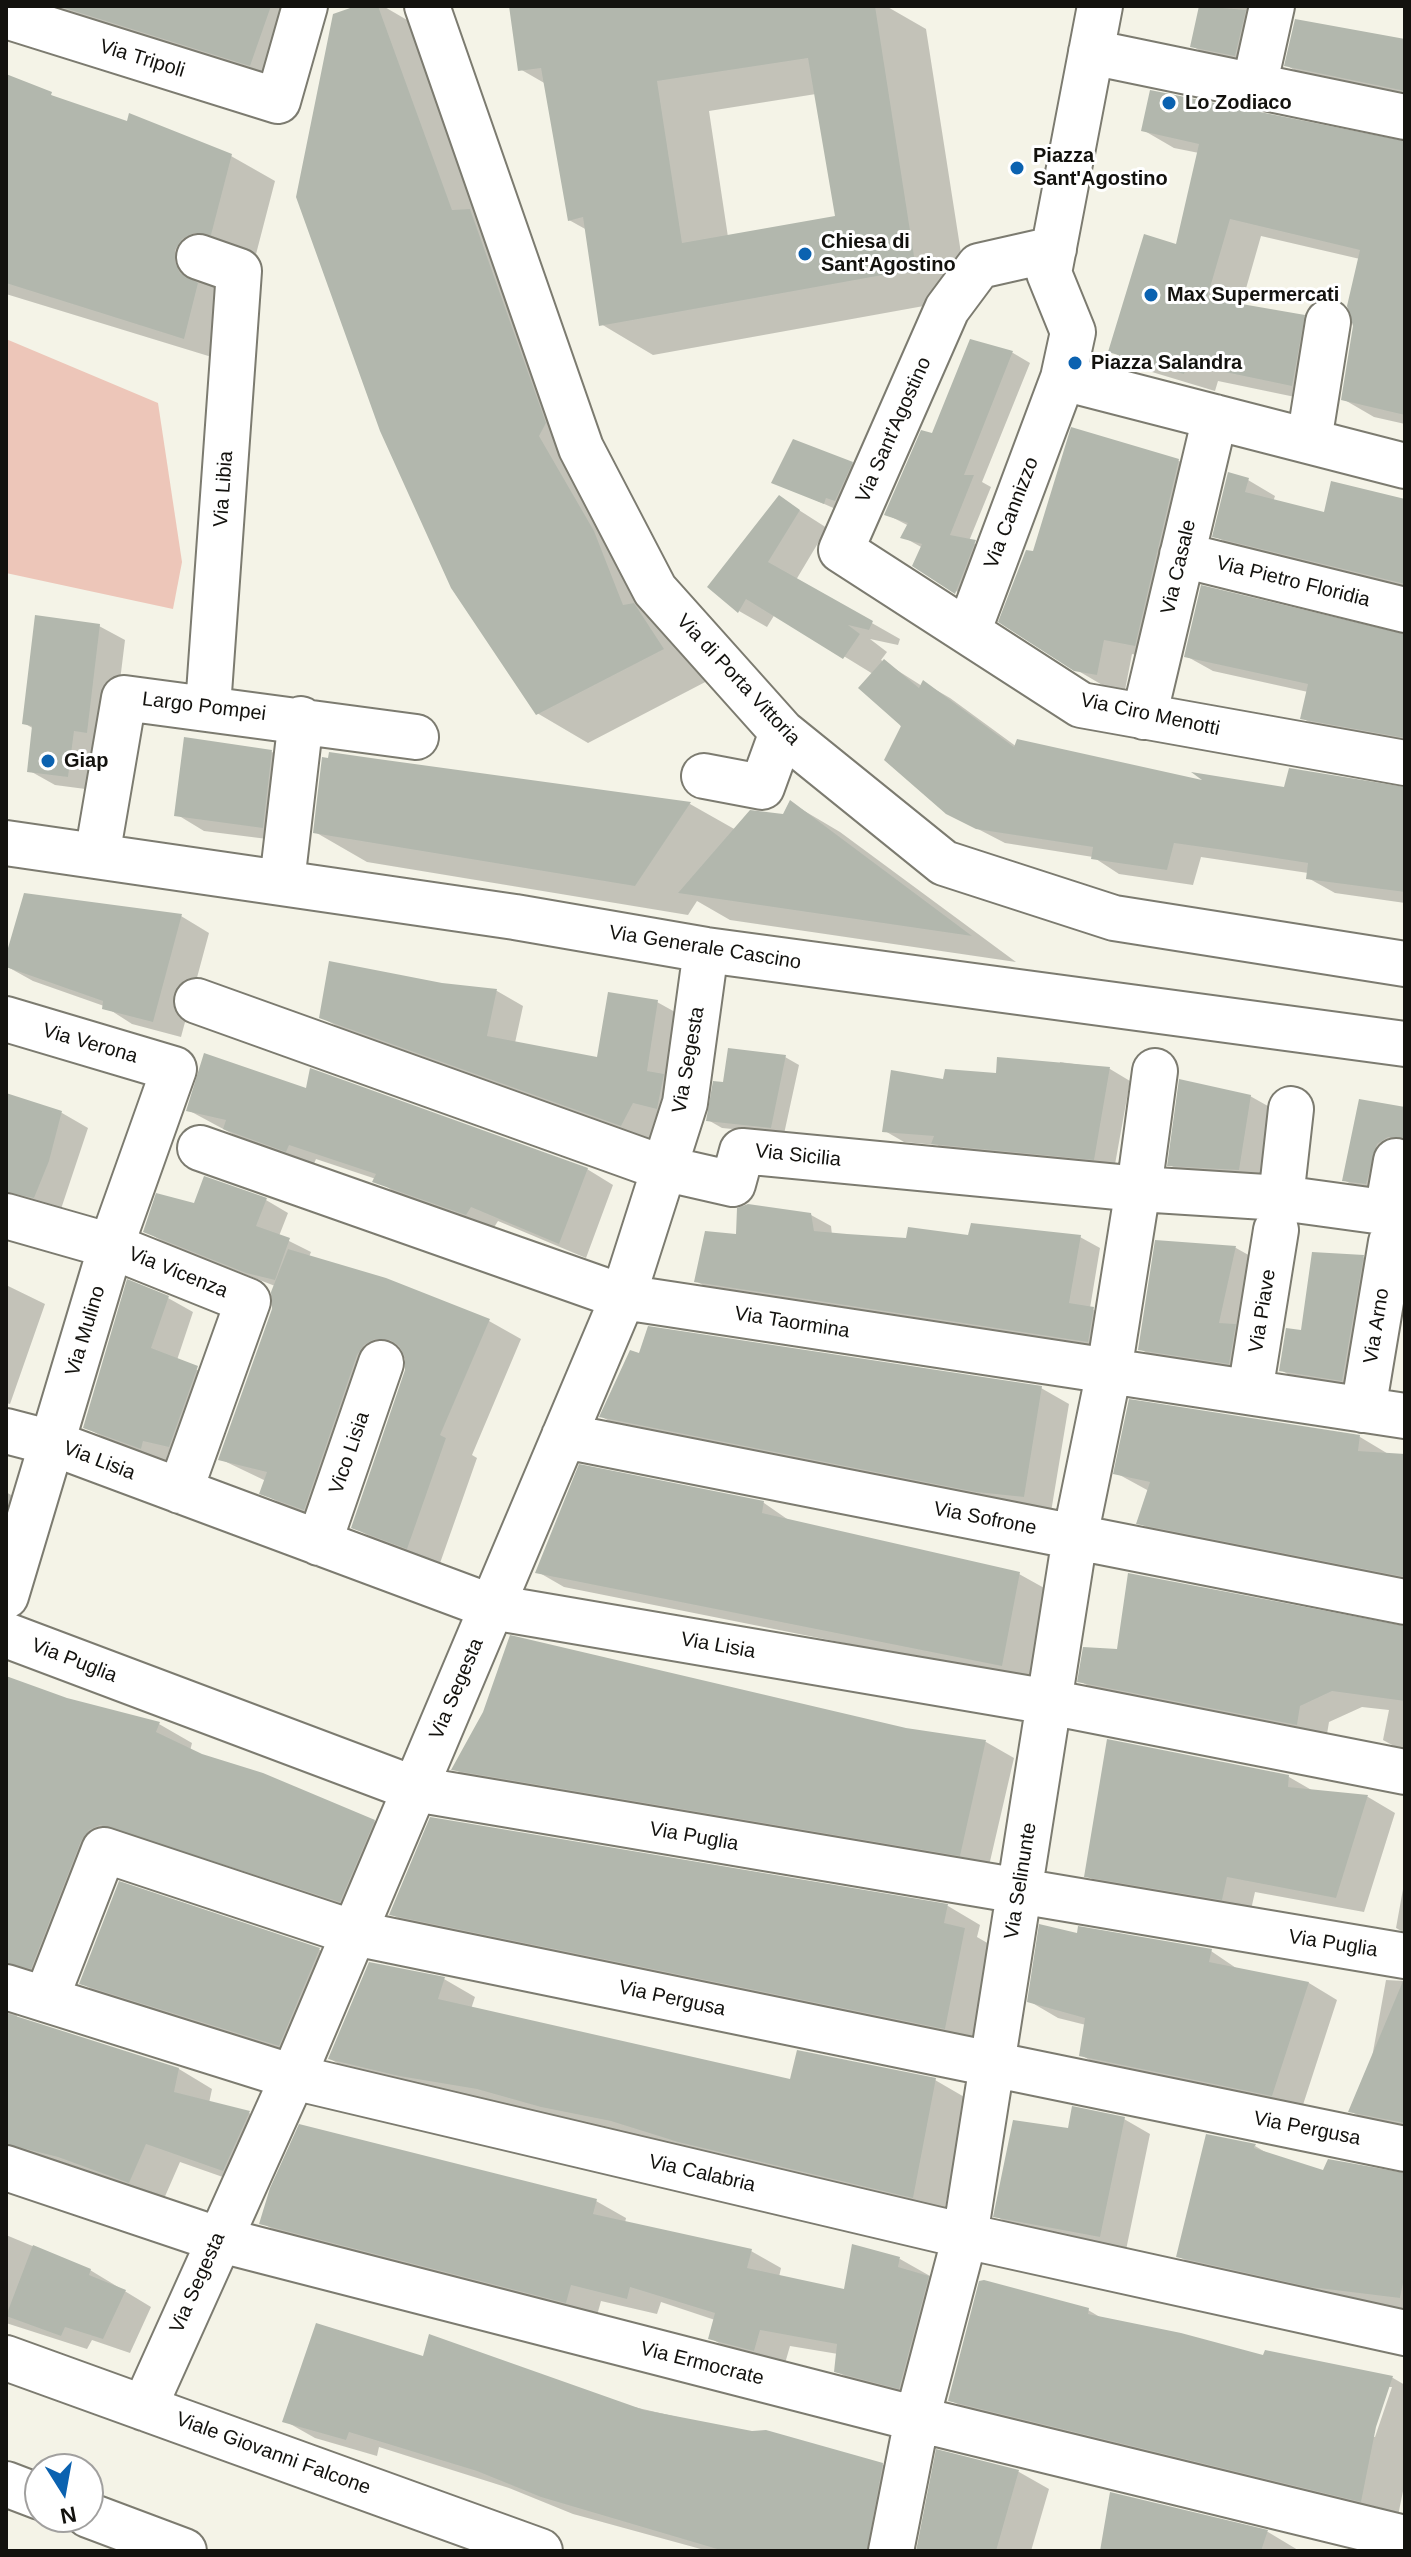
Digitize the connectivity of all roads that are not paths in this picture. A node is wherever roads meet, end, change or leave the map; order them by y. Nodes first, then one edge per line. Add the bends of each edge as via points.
1 (305, 6) edge
2 (427, 6) edge
3 (1100, 6) edge
4 (1272, 6) edge
5 (6, 16) edge
6 (1091, 52) junction
7 (1254, 87) junction
8 (1405, 117) edge
9 (1054, 249) junction
10 (219, 264) dead end
11 (1328, 322) dead end
12 (1071, 386) junction
13 (1215, 417) junction
14 (1309, 441) junction
15 (1405, 466) edge
16 (841, 550) joint
17 (1182, 555) junction
18 (1405, 610) edge
19 (968, 632) junction
20 (208, 707) junction
21 (1144, 717) junction
22 (301, 719) junction
23 (782, 732) junction
24 (416, 737) dead end
25 (1405, 763) edge
26 (704, 776) dead end
27 (6, 843) edge
28 (97, 856) junction
29 (282, 882) junction
30 (706, 950) junction
31 (1405, 964) edge
32 (197, 1001) dead end
33 (6, 1019) edge
34 (1405, 1044) edge
35 (174, 1069) joint
36 (1155, 1071) dead end
37 (1291, 1109) dead end
38 (200, 1148) dead end
39 (1396, 1161) dead end
40 (663, 1168) junction
41 (1137, 1198) junction
42 (1279, 1214) junction
43 (6, 1216) edge
44 (1395, 1223) edge
45 (111, 1246) junction
46 (623, 1297) junction
47 (381, 1363) dead end
48 (1109, 1371) junction
49 (1250, 1392) junction
50 (1384, 1413) edge
51 (6, 1431) edge
52 (564, 1436) junction
53 (52, 1443) junction
54 (180, 1491) junction
55 (1075, 1537) junction
56 (319, 1543) junction
57 (6, 1596) edge
58 (1405, 1602) edge
59 (492, 1607) junction
60 (6, 1635) edge
61 (1049, 1702) junction
62 (1405, 1772) edge
63 (415, 1789) junction
64 (1019, 1892) junction
65 (354, 1933) junction
66 (1405, 1956) edge
67 (26, 1993) edge
68 (992, 2065) junction
69 (293, 2077) junction
70 (1405, 2149) edge
71 (6, 2168) edge
72 (965, 2236) junction
73 (217, 2239) junction
74 (1405, 2333) edge
75 (6, 2358) edge
76 (144, 2408) junction
77 (917, 2419) junction
78 (104, 2521) edge
79 (104, 2532) edge
80 (1404, 2540) edge
81 (137, 2551) edge
82 (184, 2551) edge
83 (540, 2551) edge
84 (891, 2551) edge

1 - 5 street, Via Tripoli via 278,101
2 - 23 street, Via di Porta Vittoria via 581,448 655,590
3 - 6 street
4 - 7 street
6 - 7 street
6 - 9 street
7 - 8 street
9 - 12 street via 1049,273 1073,332
9 - 16 street, Via Sant'Agostino via 979,266 947,309
10 - 20 street, Via Libia
11 - 14 street
12 - 13 street
12 - 19 street, Via Cannizzo
13 - 14 street
13 - 17 street, Via Casale
14 - 15 street
16 - 19 street, Via Ciro Menotti
17 - 18 street, Via Pietro Floridia
17 - 21 street, Via Casale
19 - 21 street, Via Ciro Menotti via 1081,705
20 - 22 street, Largo Pompei
20 - 28 street, Largo Pompei via 124,698
21 - 25 street, Via Ciro Menotti
22 - 24 street, Largo Pompei
22 - 29 street
23 - 26 street via 762,787
23 - 31 street, Via di Porta Vittoria via 944,863 1114,918
27 - 28 street, Via Generale Cascino
28 - 29 street, Via Generale Cascino
29 - 30 street, Via Generale Cascino
30 - 34 street, Via Generale Cascino
30 - 40 street, Via Segesta via 685,1103
32 - 40 street, Via Sicilia
33 - 35 street, Via Verona
35 - 45 street, Via Mulino
36 - 41 street, Via Selinunte
37 - 42 street, Via Piave
38 - 46 street, Via Taormina
39 - 44 street, Via Arno
40 - 41 street, Via Sicilia via 733,1184 742,1151
40 - 46 street, Via Segesta
41 - 42 street, Via Sicilia
41 - 48 street, Via Selinunte
42 - 44 street, Via Sicilia
42 - 49 street, Via Piave
43 - 45 street, Via Vicenza
44 - 50 street, Via Arno
45 - 53 street, Via Mulino
45 - 54 street, Via Vicenza via 248,1301
46 - 48 street, Via Taormina
46 - 52 street, Via Segesta
47 - 56 street, Vico Lisia
48 - 49 street, Via Taormina
48 - 55 street, Via Selinunte
49 - 50 street, Via Taormina
51 - 53 street, Via Lisia
52 - 55 street, Via Sofrone
52 - 59 street, Via Segesta
53 - 54 street, Via Lisia
53 - 57 street, Via Mulino
54 - 56 street, Via Lisia
55 - 58 street, Via Sofrone
55 - 61 street, Via Selinunte
56 - 59 street, Via Lisia
59 - 61 street, Via Lisia
59 - 63 street, Via Segesta
60 - 63 street, Via Puglia
61 - 62 street, Via Lisia
61 - 64 street, Via Selinunte
63 - 64 street, Via Puglia
63 - 65 street, Via Segesta
64 - 66 street, Via Puglia
64 - 68 street, Via Selinunte
65 - 67 street, Via Pergusa via 104,1850
65 - 68 street, Via Pergusa
65 - 69 street, Via Segesta
67 - 69 street, Via Calabria
68 - 70 street, Via Pergusa
68 - 72 street, Via Selinunte
69 - 72 street, Via Calabria
69 - 73 street, Via Segesta
71 - 73 street, Via Ermocrate
72 - 74 street, Via Calabria
72 - 77 street, Via Selinunte
73 - 76 street, Via Segesta
73 - 77 street, Via Ermocrate
75 - 76 street, Viale Giovanni Falcone
76 - 83 street, Viale Giovanni Falcone
77 - 80 street, Via Ermocrate
77 - 84 street, Via Selinunte
78 - 82 street
79 - 81 street

